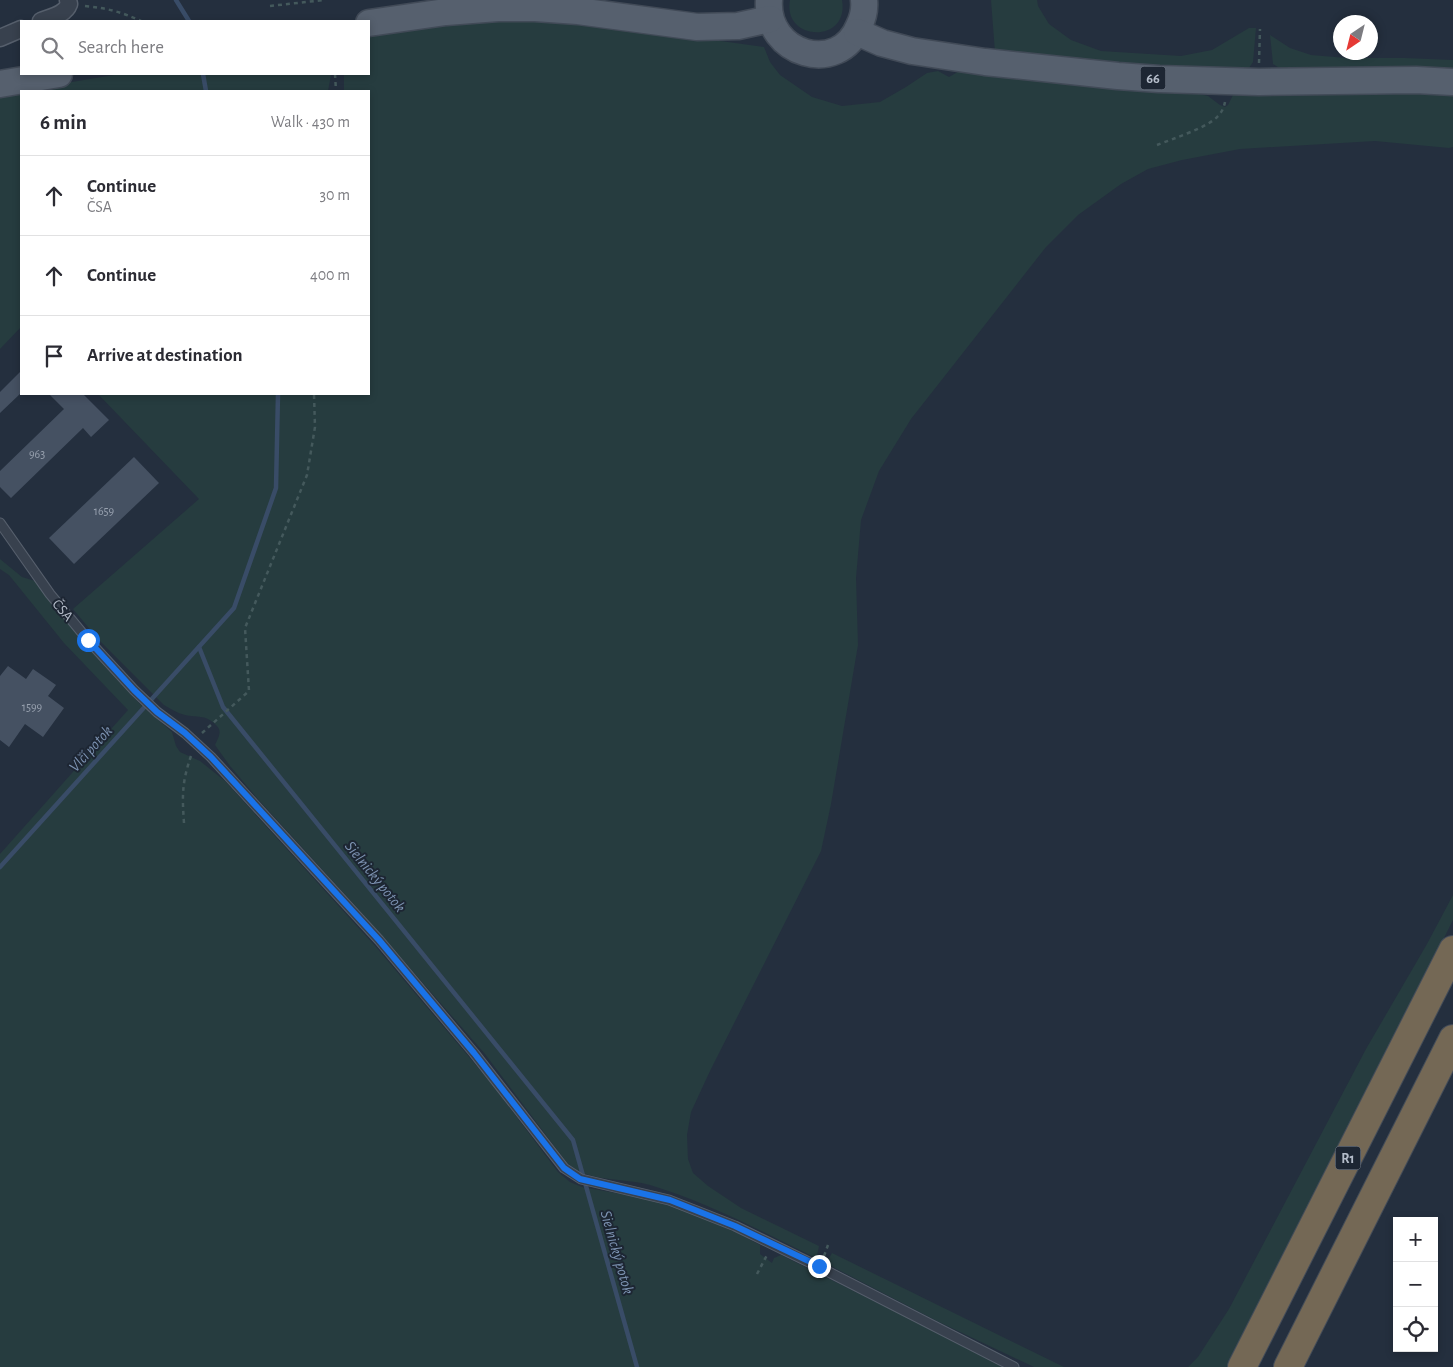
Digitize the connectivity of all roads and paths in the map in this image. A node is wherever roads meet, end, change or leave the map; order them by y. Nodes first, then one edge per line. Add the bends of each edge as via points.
1 (324, 0) edge
2 (864, 0) edge
3 (69, 2) edge
4 (270, 6) dead end
5 (769, 10) edge
6 (44, 20) edge
7 (139, 20) edge
8 (370, 23) edge
9 (20, 29) edge
10 (1260, 29) dead end
11 (857, 32) junction
12 (0, 38) edge
13 (53, 75) edge
14 (335, 75) edge
15 (1227, 81) junction
16 (1259, 82) junction
17 (1453, 82) edge
18 (0, 84) edge
19 (336, 90) edge
20 (1157, 145) dead end
21 (314, 395) edge
22 (0, 523) edge
23 (195, 742) junction
24 (184, 823) dead end
25 (1453, 950) edge
26 (1453, 1039) edge
27 (773, 1244) junction
28 (757, 1274) dead end
29 (1014, 1367) edge
30 (1242, 1367) edge
31 (1288, 1367) edge

1 - 4 path
2 - 11 main road via 863,19
3 - 6 street via 62,13
3 - 7 path via 106,8
5 - 8 main road via 738,26 697,27 534,8 446,12
5 - 11 main road via 776,32 785,42 810,54 837,50
9 - 12 street
10 - 16 path
11 - 15 main road, 66 via 912,51 986,62 1118,76
13 - 18 main road
14 - 19 path
15 - 16 main road, 66
15 - 20 path via 1226,100 1218,118
16 - 17 main road, 66
21 - 23 path via 315,427 307,474 245,628 249,691
22 - 23 lane, ČSA via 50,594 88,640 157,712
23 - 24 path via 182,795
23 - 27 lane, ČSA via 379,940 474,1053 564,1168 580,1179 670,1200
25 - 30 highway, R1
26 - 31 highway
27 - 28 path
27 - 29 lane

